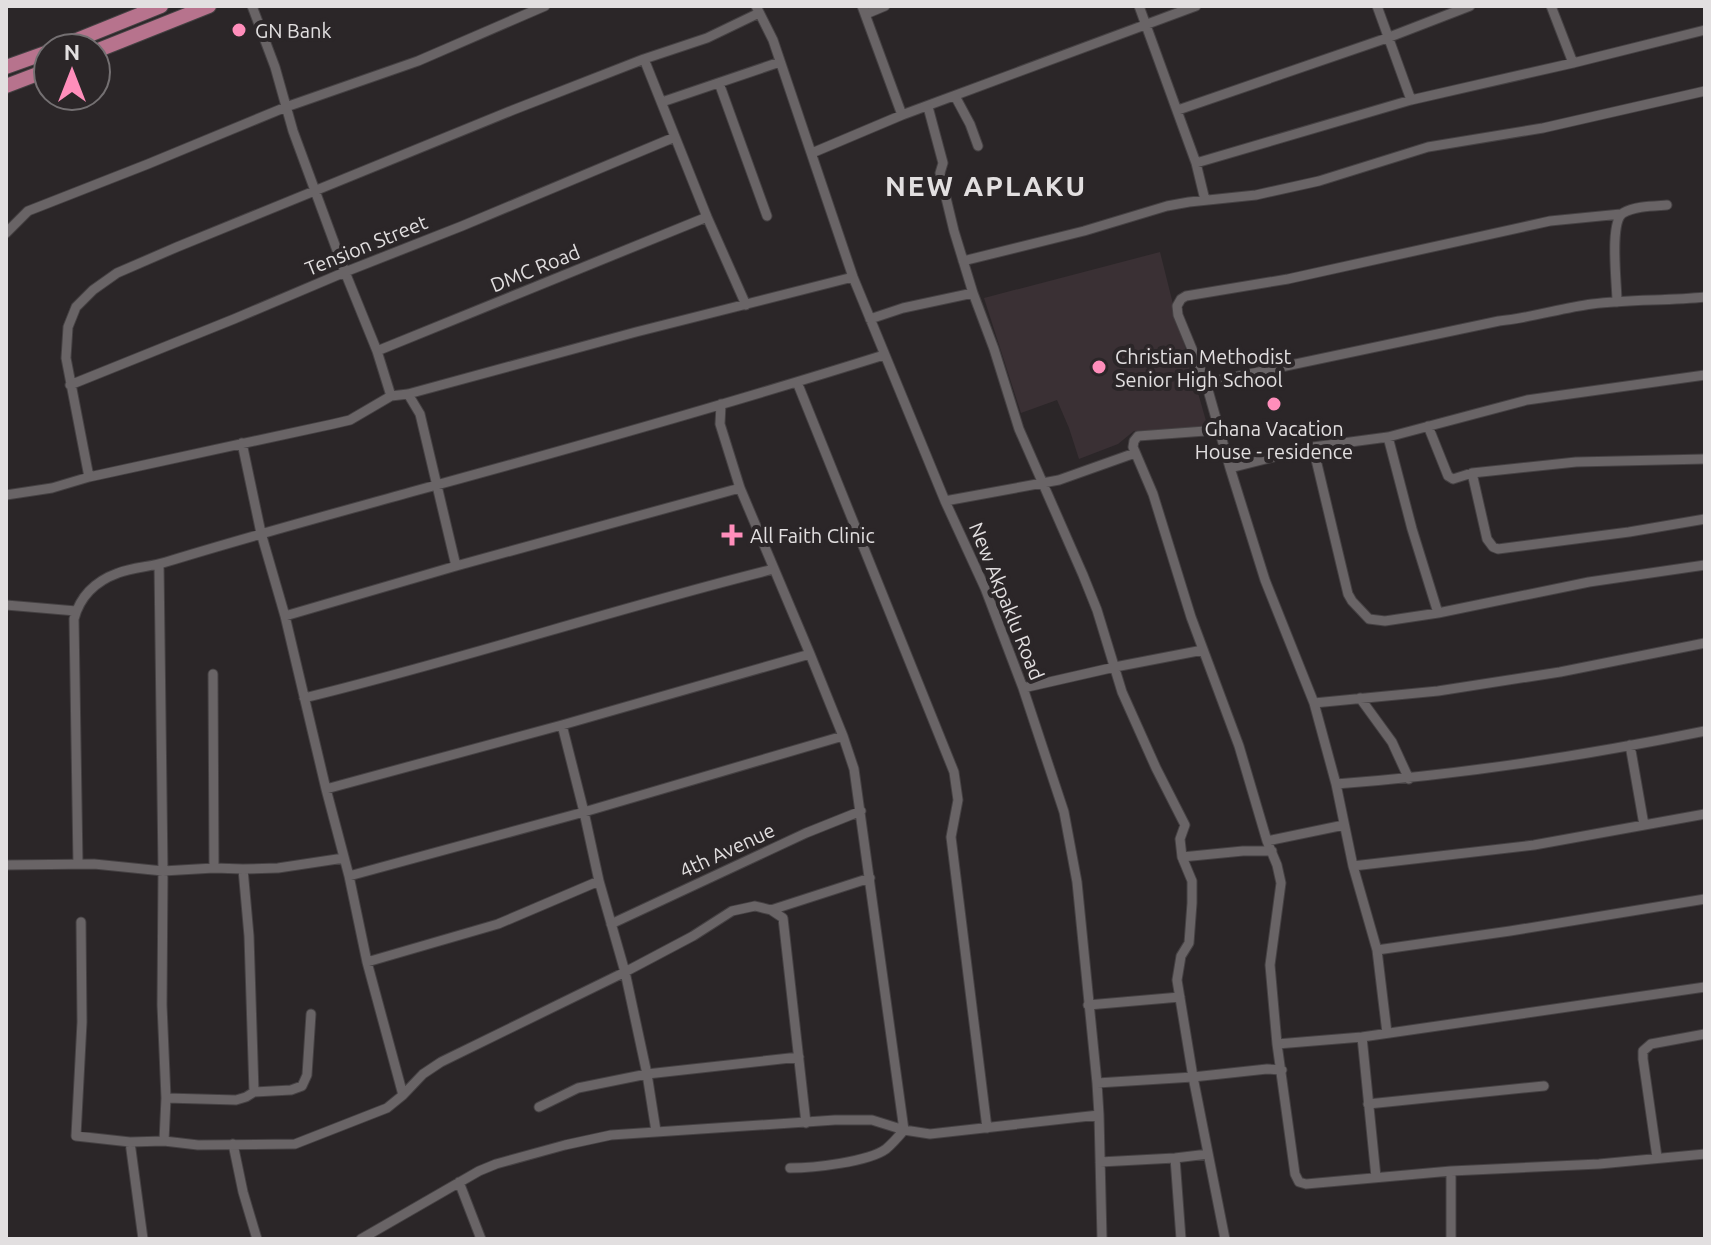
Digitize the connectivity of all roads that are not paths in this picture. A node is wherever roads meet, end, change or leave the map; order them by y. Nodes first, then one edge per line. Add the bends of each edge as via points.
1 (209, 6) edge
2 (252, 6) edge
3 (545, 6) edge
4 (885, 6) edge
5 (1139, 6) edge
6 (1196, 6) edge
7 (1377, 6) edge
8 (1470, 6) edge
9 (1551, 6) edge
10 (150, 7) edge
11 (758, 10) edge
12 (864, 10) edge
13 (1146, 24) junction
14 (159, 27) junction
15 (1705, 30) edge
16 (97, 32) edge
17 (1387, 38) junction
18 (112, 45) edge
19 (32, 57) edge
20 (644, 59) junction
21 (780, 62) junction
22 (1573, 63) junction
23 (6, 67) edge
24 (32, 76) edge
25 (719, 83) junction
26 (6, 86) edge
27 (1705, 91) edge
28 (955, 96) junction
29 (1411, 100) junction
30 (662, 102) junction
31 (286, 107) junction
32 (928, 107) junction
33 (1178, 110) junction
34 (902, 115) junction
35 (675, 137) junction
36 (978, 146) dead end
37 (812, 153) junction
38 (1196, 163) junction
39 (316, 190) junction
40 (1205, 200) junction
41 (1667, 205) dead end
42 (1621, 214) junction
43 (767, 216) dead end
44 (707, 217) junction
45 (6, 233) edge
46 (963, 261) junction
47 (345, 272) junction
48 (853, 277) junction
49 (973, 293) junction
50 (1705, 297) edge
51 (1617, 302) junction
52 (746, 305) junction
53 (870, 319) junction
54 (377, 351) junction
55 (884, 355) junction
56 (1705, 375) edge
57 (797, 382) junction
58 (1206, 383) junction
59 (70, 385) junction
60 (408, 394) junction
61 (391, 396) junction
62 (721, 404) junction
63 (1428, 426) junction
64 (1219, 430) junction
65 (1388, 437) junction
66 (242, 443) junction
67 (1313, 447) junction
68 (1135, 453) junction
69 (1705, 459) edge
70 (1230, 468) junction
71 (1472, 473) junction
72 (89, 477) junction
73 (1043, 482) junction
74 (436, 485) junction
75 (740, 488) junction
76 (6, 495) edge
77 (945, 501) junction
78 (1705, 519) edge
79 (261, 533) junction
80 (159, 564) junction
81 (1705, 565) edge
82 (456, 566) junction
83 (774, 569) junction
84 (6, 605) edge
85 (76, 611) junction
86 (1438, 613) junction
87 (285, 616) junction
88 (1705, 643) edge
89 (1203, 650) junction
90 (810, 654) junction
91 (1115, 667) junction
92 (213, 674) dead end
93 (1023, 688) junction
94 (304, 698) junction
95 (1360, 698) junction
96 (1314, 703) junction
97 (562, 725) junction
98 (1705, 731) edge
99 (843, 736) junction
100 (1630, 745) junction
101 (1409, 779) junction
102 (1336, 784) junction
103 (326, 789) junction
104 (861, 811) junction
105 (584, 812) junction
106 (1705, 814) edge
107 (1344, 825) junction
108 (1644, 825) junction
109 (1267, 841) junction
110 (1272, 851) junction
111 (1182, 857) junction
112 (344, 858) junction
113 (78, 864) junction
114 (6, 865) edge
115 (1353, 866) junction
116 (214, 868) junction
117 (243, 869) junction
118 (163, 871) junction
119 (349, 876) junction
120 (870, 878) junction
121 (599, 881) junction
122 (1705, 899) edge
123 (771, 910) junction
124 (81, 922) dead end
125 (611, 924) junction
126 (1377, 950) junction
127 (367, 962) junction
128 (625, 972) junction
129 (1705, 987) edge
130 (1180, 997) junction
131 (1088, 1005) junction
132 (311, 1014) dead end
133 (1387, 1033) junction
134 (1705, 1034) edge
135 (1362, 1037) junction
136 (1277, 1044) junction
137 (799, 1057) junction
138 (1282, 1070) junction
139 (647, 1074) junction
140 (1193, 1077) junction
141 (1097, 1083) junction
142 (1544, 1086) dead end
143 (254, 1092) junction
144 (403, 1095) junction
145 (166, 1098) junction
146 (1368, 1104) junction
147 (539, 1107) dead end
148 (1099, 1115) junction
149 (806, 1123) junction
150 (987, 1128) junction
151 (904, 1130) junction
152 (656, 1131) junction
153 (164, 1141) junction
154 (130, 1142) junction
155 (233, 1144) junction
156 (1208, 1154) junction
157 (1705, 1154) edge
158 (1657, 1157) junction
159 (1175, 1158) junction
160 (1100, 1162) junction
161 (790, 1168) dead end
162 (1451, 1171) junction
163 (1376, 1177) junction
164 (459, 1182) junction
165 (143, 1239) edge
166 (257, 1239) edge
167 (361, 1239) edge
168 (481, 1239) edge
169 (1102, 1239) edge
170 (1181, 1239) edge
171 (1225, 1239) edge
172 (1451, 1239) edge

1 - 14 highway
2 - 31 street
3 - 31 street via 418,61
4 - 12 street
5 - 13 street
6 - 13 street
7 - 17 street
8 - 17 street
9 - 22 street
10 - 14 street
10 - 16 highway
11 - 20 street via 707,38
11 - 21 street, New Akpaklu Road
12 - 34 street
13 - 28 street
13 - 33 street
14 - 18 highway
15 - 22 street
17 - 29 street
17 - 33 street
19 - 23 highway
20 - 30 street
20 - 39 street
21 - 25 street
21 - 37 street, New Akpaklu Road
22 - 29 street
24 - 26 highway
25 - 30 street
25 - 43 street
27 - 40 street via 1543,128 1428,147 1256,195
28 - 32 street
28 - 36 street
29 - 38 street
30 - 35 street
31 - 39 street
31 - 45 street via 28,211
32 - 34 street
32 - 46 street
33 - 38 street
34 - 37 street
35 - 44 street
35 - 47 street, Tension Street
37 - 48 street, New Akpaklu Road
38 - 40 street
39 - 47 street
39 - 59 street via 117,273 93,290 76,307 68,327
40 - 46 street
41 - 42 street
42 - 51 street via 1615,239
42 - 58 street via 1550,221 1186,296 1178,302 1178,315
44 - 52 street
44 - 54 street, DMC Road
46 - 49 street
47 - 54 street
47 - 59 street, Tension Street
48 - 52 street
48 - 53 street, New Akpaklu Road
49 - 53 street
49 - 73 street via 1019,429
50 - 51 street
51 - 58 street via 1499,321
52 - 60 street
53 - 55 street, New Akpaklu Road
54 - 61 street
55 - 57 street
55 - 77 street, New Akpaklu Road
56 - 63 street via 1527,400
57 - 62 street
57 - 150 street via 954,772 958,800 951,837
58 - 64 street
59 - 72 street
60 - 61 street
60 - 74 street via 420,414
61 - 66 street via 350,420
62 - 74 street
62 - 75 street via 720,424
63 - 65 street
63 - 71 street via 1448,476
64 - 68 street via 1138,436
64 - 70 street
65 - 67 street
65 - 86 street
66 - 72 street
66 - 79 street
67 - 70 street
67 - 86 street via 1352,601 1377,621
68 - 73 street
68 - 89 street
69 - 71 street via 1576,462
70 - 96 street via 1265,580
71 - 78 street via 1487,539 1498,549
72 - 76 street
73 - 77 street
73 - 91 street
74 - 79 street
74 - 82 street
75 - 82 street
75 - 83 street
77 - 93 street, New Akpaklu Road
79 - 80 street
79 - 87 street
80 - 85 street via 97,584
80 - 118 street
81 - 86 street
82 - 87 street
83 - 90 street
83 - 94 street
84 - 85 street
85 - 113 street
87 - 94 street
88 - 95 street via 1560,672
89 - 91 street
89 - 109 street
90 - 97 street
90 - 99 street
91 - 93 street
91 - 111 street via 1185,825
92 - 116 street
93 - 131 street, New Akpaklu Road via 1064,812 1077,882
94 - 103 street
95 - 96 street
95 - 101 street via 1392,742
96 - 102 street
97 - 103 street
97 - 105 street
98 - 100 street
99 - 104 street
99 - 105 street
100 - 101 street
100 - 108 street
101 - 102 street
102 - 107 street
103 - 112 street
104 - 120 street
104 - 125 street, 4th Avenue
105 - 119 street
105 - 121 street
106 - 108 street
107 - 109 street
107 - 115 street
108 - 115 street via 1534,845
109 - 110 street
110 - 111 street
110 - 136 street via 1281,883 1270,965
111 - 130 street via 1192,881 1192,903 1189,943 1177,980
112 - 117 street
112 - 119 street
113 - 114 street
113 - 118 street
115 - 126 street
116 - 117 street
116 - 118 street
117 - 143 street
118 - 145 street
119 - 127 street
120 - 123 street
120 - 151 street
121 - 125 street
121 - 127 street via 498,924
122 - 126 street
123 - 128 street via 755,906 732,911
123 - 137 street via 783,918
124 - 154 street via 76,1136
125 - 128 street
126 - 133 street
127 - 144 street
128 - 139 street
128 - 144 street via 441,1062
129 - 133 street
130 - 131 street
130 - 140 street
131 - 141 street, New Akpaklu Road
132 - 143 street via 302,1086
133 - 135 street
134 - 158 street via 1651,1044 1643,1051
135 - 136 street
135 - 146 street
136 - 138 street
137 - 139 street
137 - 149 street
138 - 140 street
138 - 163 street via 1299,1182
139 - 147 street via 578,1088
139 - 152 street
140 - 141 street
140 - 156 street
141 - 148 street, New Akpaklu Road
142 - 146 street
143 - 145 street via 236,1100
144 - 155 street via 387,1108 295,1144
145 - 153 street
146 - 163 street
148 - 150 street
148 - 160 street, New Akpaklu Road
149 - 151 street via 872,1120
149 - 152 street
150 - 151 street via 930,1134
151 - 161 street via 879,1153 821,1167
152 - 164 street via 565,1145 496,1164
153 - 154 street
153 - 155 street
154 - 165 street
155 - 166 street
156 - 159 street
156 - 171 street
157 - 158 street
158 - 162 street
159 - 160 street
159 - 170 street
160 - 169 street, New Akpaklu Road
162 - 163 street
162 - 172 street
164 - 167 street
164 - 168 street

